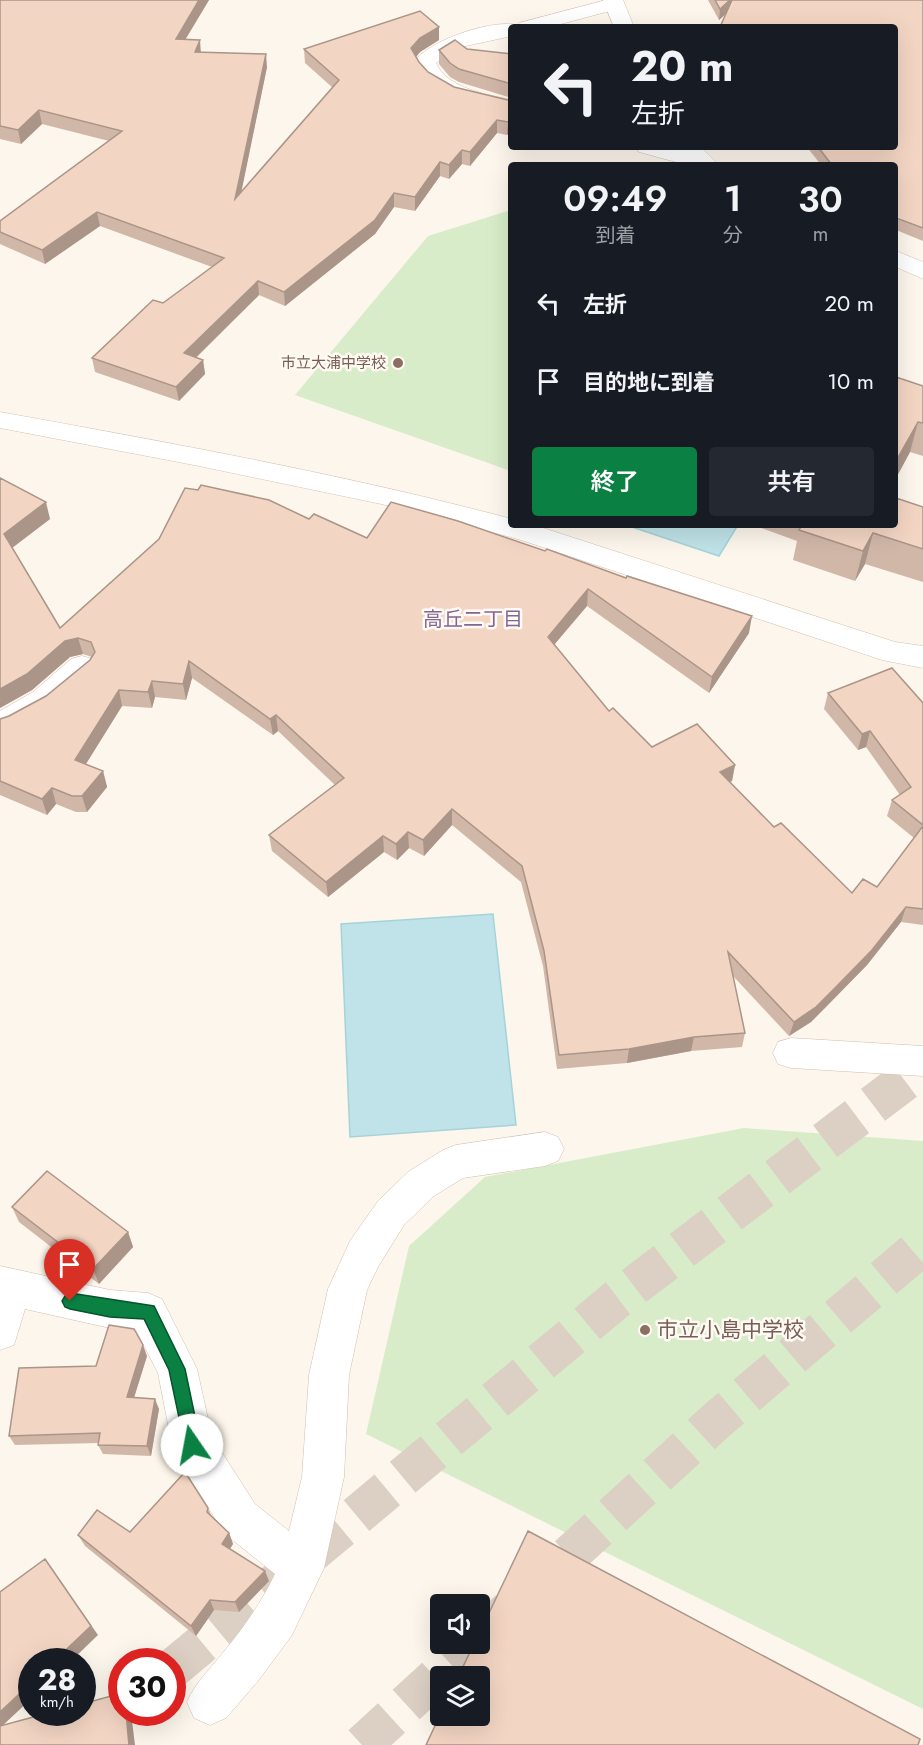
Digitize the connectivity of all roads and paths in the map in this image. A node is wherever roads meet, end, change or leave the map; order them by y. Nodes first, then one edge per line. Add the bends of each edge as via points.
1 (614, 2) edge
2 (537, 24) edge
3 (623, 24) edge
4 (508, 31) edge
5 (508, 106) edge
6 (661, 150) edge
7 (699, 158) edge
8 (898, 259) edge
9 (923, 272) edge
10 (0, 420) edge
11 (508, 527) edge
12 (510, 528) edge
13 (923, 657) edge
14 (82, 667) edge
15 (0, 724) edge
16 (791, 1053) dead end
17 (923, 1061) edge
18 (545, 1149) dead end
19 (6, 1287) edge
20 (0, 1331) edge
21 (302, 1568) junction
22 (210, 1702) dead end

1 - 2 street
1 - 3 street
4 - 5 street via 449,44 425,62 426,70 438,83
6 - 7 street
8 - 9 street
10 - 11 street via 410,501
12 - 13 street via 893,652
14 - 15 street via 18,717
16 - 17 street
18 - 21 street via 456,1162 421,1184 391,1213 364,1254 348,1289 328,1375 323,1477
19 - 20 street
19 - 21 street via 110,1309 148,1312 177,1369 192,1445 240,1519
21 - 22 street via 276,1619

